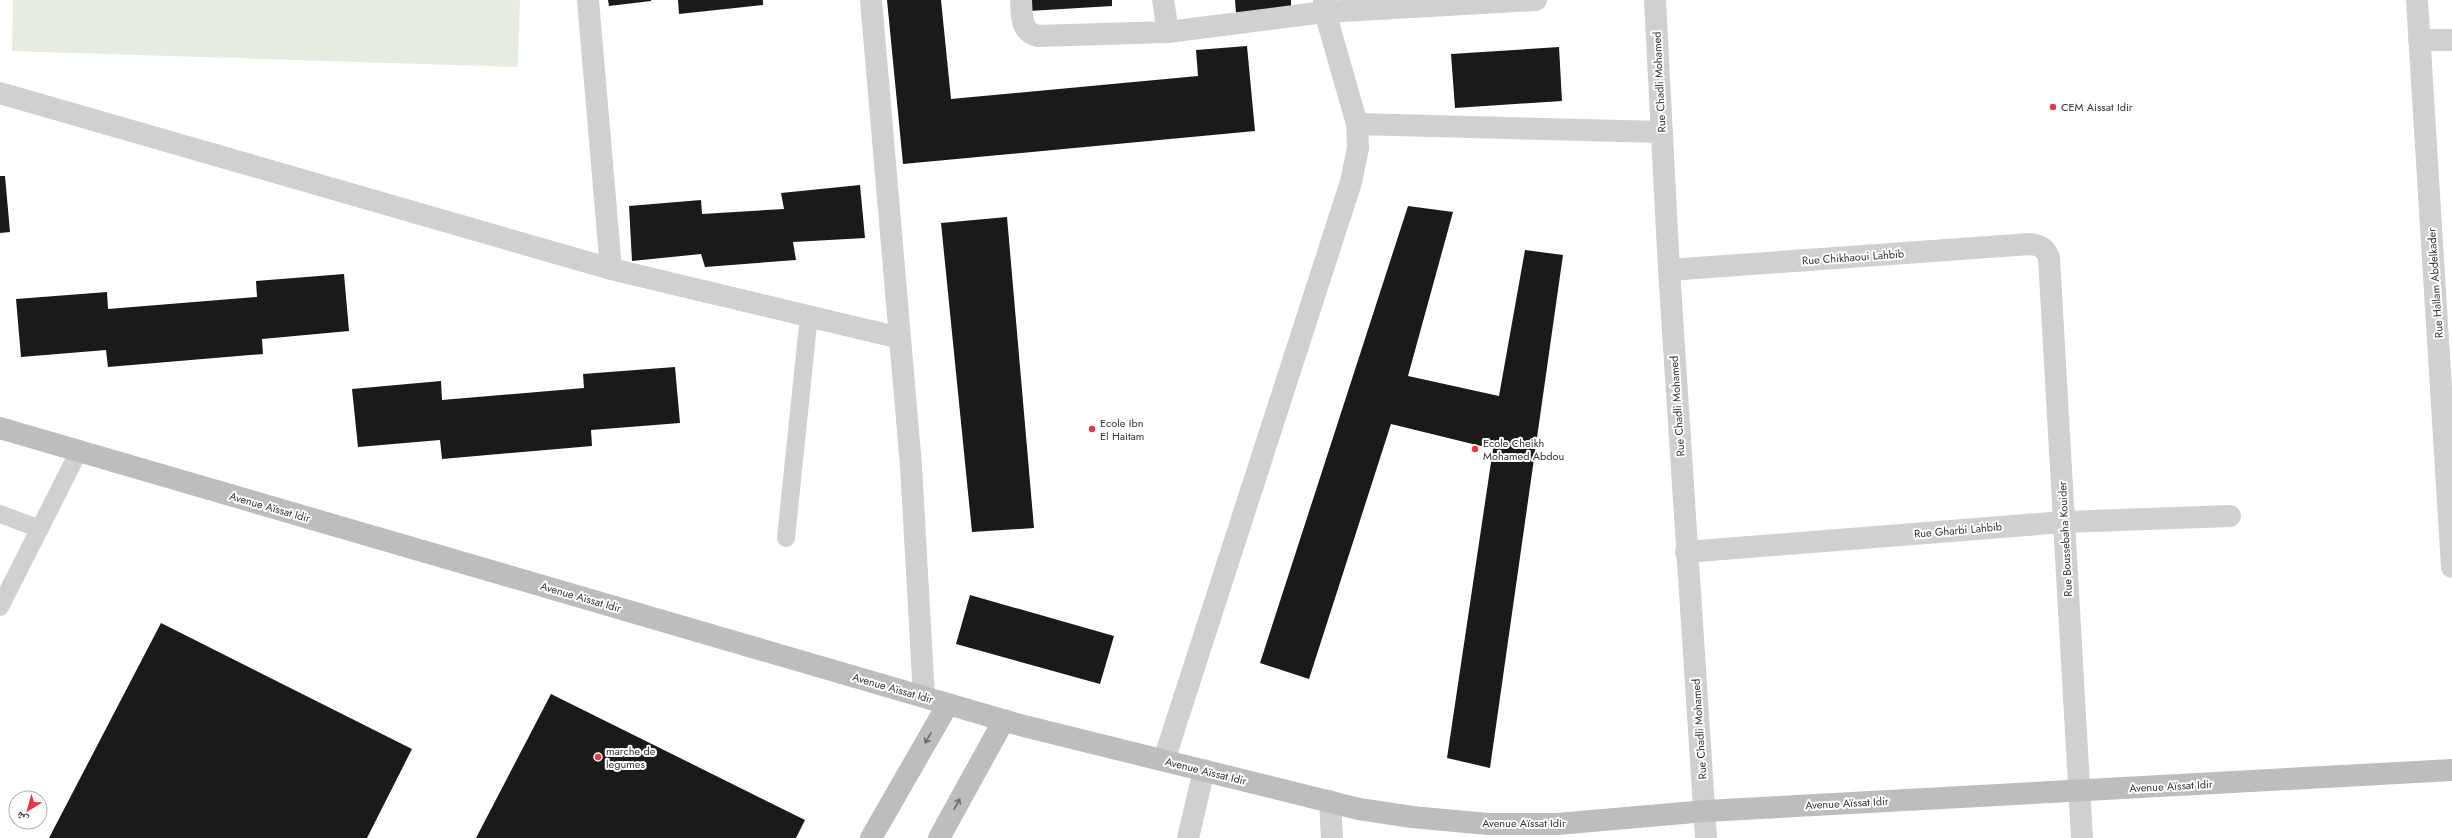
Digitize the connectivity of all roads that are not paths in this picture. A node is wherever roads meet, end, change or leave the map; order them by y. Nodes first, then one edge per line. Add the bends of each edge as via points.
1 (588, 0) edge
2 (871, 0) edge
3 (1021, 0) edge
4 (1163, 0) edge
5 (1528, 0) edge
6 (1655, 0) edge
7 (2417, 0) edge
8 (1324, 6) edge
9 (1168, 32) junction
10 (2419, 40) junction
11 (2452, 40) edge
12 (0, 93) edge
13 (1357, 124) junction
14 (1661, 132) junction
15 (2038, 245) joint
16 (611, 269) junction
17 (1668, 270) junction
18 (809, 316) junction
19 (900, 338) junction
20 (2448, 417) edge
21 (0, 428) edge
22 (79, 451) junction
23 (0, 514) edge
24 (2230, 516) dead end
25 (2064, 522) junction
26 (40, 529) junction
27 (786, 538) dead end
28 (1686, 552) junction
29 (2452, 567) edge
30 (0, 607) edge
31 (924, 697) junction
32 (948, 704) junction
33 (1004, 720) junction
34 (1164, 760) junction
35 (1204, 770) junction
36 (2452, 770) edge
37 (2080, 791) junction
38 (1330, 801) junction
39 (1706, 811) junction
40 (871, 838) edge
41 (939, 838) edge
42 (1188, 838) edge
43 (1332, 838) edge
44 (1706, 838) edge
45 (2082, 838) edge

1 - 16 street
2 - 19 street
3 - 9 street via 1023,24 1029,32 1038,36
4 - 9 street
5 - 8 street
6 - 14 street, Rue Chadli Mohamed
7 - 10 street, Rue Hallam Abdelkader
8 - 9 street
8 - 13 street
10 - 11 street
10 - 20 street, Rue Hallam Abdelkader
12 - 16 street
13 - 14 street
13 - 34 street via 1358,148 1351,182
14 - 17 street, Rue Chadli Mohamed
15 - 17 street, Rue Chikhaoui Lahbib
15 - 25 street, Rue Boussebaha Kouider via 2046,251 2049,258
16 - 18 street
17 - 28 street, Rue Chadli Mohamed
18 - 19 street
18 - 27 lane
19 - 31 street via 911,466
20 - 29 street, Rue Hallam Abdelkader
21 - 22 main road, Avenue Aïssat Idir
22 - 26 lane
22 - 31 main road, Avenue Aïssat Idir
23 - 26 lane
24 - 25 street, Rue Gharbi Lahbib
25 - 28 street, Rue Gharbi Lahbib
25 - 37 street, Rue Boussebaha Kouider
26 - 30 lane
28 - 39 street, Rue Chadli Mohamed
31 - 32 main road, Avenue Aïssat Idir
32 - 33 main road, Avenue Aïssat Idir
32 -> 40 main road
33 - 34 main road, Avenue Aïssat Idir
41 -> 33 main road
34 - 35 main road, Avenue Aïssat Idir
35 - 38 main road, Avenue Aïssat Idir
35 - 42 street
36 - 37 main road, Avenue Aïssat Idir
37 - 39 main road, Avenue Aïssat Idir
37 - 45 street, Rue Boussebaha Kouider
38 - 39 main road, Avenue Aïssat Idir via 1359,809 1412,817 1488,824 1557,824
38 - 43 street
39 - 44 street, Rue Chadli Mohamed

